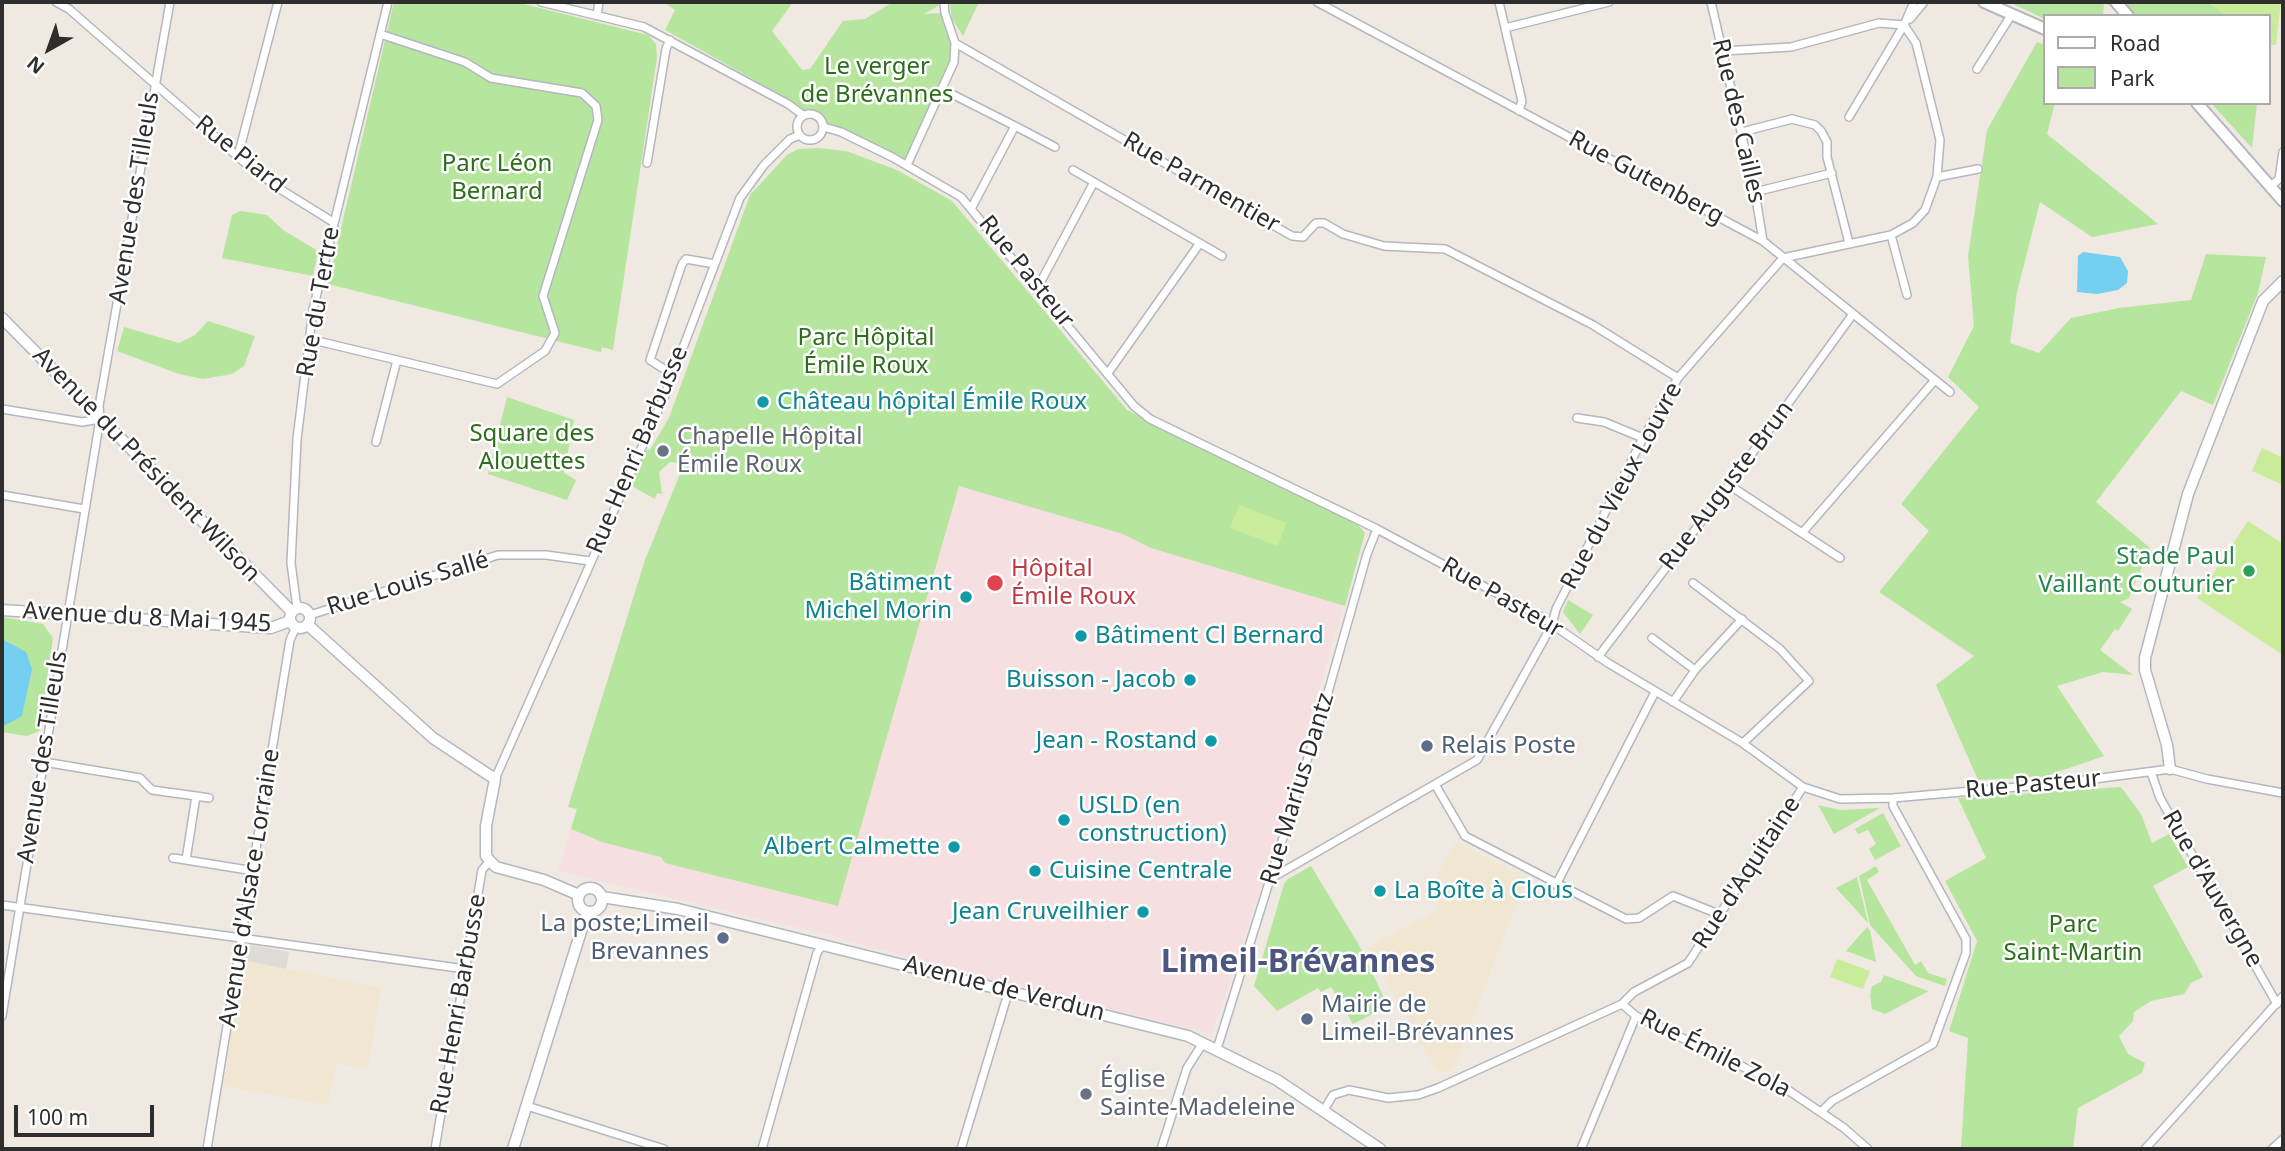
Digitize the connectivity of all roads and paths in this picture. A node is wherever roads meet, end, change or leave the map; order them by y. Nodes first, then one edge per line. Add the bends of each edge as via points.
1 (56, 2) edge
2 (170, 2) edge
3 (278, 2) edge
4 (388, 2) edge
5 (541, 2) edge
6 (599, 2) edge
7 (944, 2) edge
8 (1317, 2) edge
9 (1499, 2) edge
10 (1607, 2) edge
11 (1711, 2) edge
12 (1914, 2) edge
13 (1924, 2) edge
14 (1984, 2) edge
15 (2012, 14) junction
16 (597, 15) junction
17 (1905, 24) junction
18 (1505, 28) junction
19 (2044, 29) edge
20 (380, 34) junction
21 (670, 40) junction
22 (955, 43) junction
23 (1723, 51) junction
24 (1977, 69) dead end
25 (154, 84) junction
26 (942, 89) junction
27 (2199, 105) edge
28 (1519, 111) junction
29 (803, 115) junction
30 (1849, 117) dead end
31 (1015, 126) junction
32 (824, 127) junction
33 (1742, 132) junction
34 (800, 135) junction
35 (1055, 147) dead end
36 (2283, 152) edge
37 (238, 156) junction
38 (647, 163) dead end
39 (907, 165) junction
40 (1978, 169) dead end
41 (1073, 170) dead end
42 (1832, 173) junction
43 (1937, 177) junction
44 (1094, 182) junction
45 (2270, 186) junction
46 (1755, 192) junction
47 (2283, 201) edge
48 (972, 206) junction
49 (333, 222) junction
50 (1891, 235) junction
51 (1763, 241) junction
52 (1200, 243) junction
53 (1849, 243) junction
54 (1222, 256) dead end
55 (1783, 258) junction
56 (715, 264) junction
57 (2283, 281) edge
58 (1038, 287) junction
59 (1907, 295) dead end
60 (1853, 314) junction
61 (2, 318) edge
62 (309, 340) junction
63 (397, 360) junction
64 (1108, 373) junction
65 (673, 376) junction
66 (1678, 378) junction
67 (1935, 380) junction
68 (1950, 392) dead end
69 (2, 410) edge
70 (1577, 418) dead end
71 (100, 419) junction
72 (1643, 438) junction
73 (376, 442) dead end
74 (1729, 485) junction
75 (2, 495) edge
76 (84, 509) junction
77 (1377, 529) junction
78 (1802, 533) junction
79 (1840, 558) dead end
80 (590, 561) junction
81 (1693, 583) dead end
82 (2, 610) edge
83 (66, 617) junction
84 (294, 617) junction
85 (1742, 619) junction
86 (309, 620) junction
87 (1552, 625) junction
88 (1652, 638) dead end
89 (1598, 657) junction
90 (1695, 670) junction
91 (1655, 692) junction
92 (1673, 702) junction
93 (1743, 743) junction
94 (44, 762) junction
95 (2170, 769) junction
96 (2151, 772) junction
97 (495, 779) junction
98 (1436, 786) junction
99 (1803, 787) junction
100 (2283, 793) edge
101 (196, 796) junction
102 (209, 798) dead end
103 (1893, 798) junction
104 (173, 858) dead end
105 (186, 860) junction
106 (490, 861) junction
107 (254, 871) junction
108 (1270, 879) junction
109 (1556, 885) junction
110 (579, 895) junction
111 (602, 897) junction
112 (2, 905) edge
113 (19, 907) junction
114 (587, 912) junction
115 (1721, 915) junction
116 (242, 939) junction
117 (823, 944) junction
118 (465, 969) junction
119 (1009, 990) junction
120 (2283, 996) edge
121 (1622, 1004) junction
122 (2277, 1004) junction
123 (2, 1016) edge
124 (1636, 1016) junction
125 (1203, 1043) junction
126 (1217, 1049) junction
127 (527, 1106) junction
128 (1324, 1110) junction
129 (1821, 1112) junction
130 (2283, 1139) edge
131 (207, 1149) edge
132 (435, 1149) edge
133 (513, 1149) edge
134 (664, 1149) edge
135 (762, 1149) edge
136 (961, 1149) edge
137 (1161, 1149) edge
138 (1380, 1149) edge
139 (1581, 1149) edge
140 (1868, 1149) edge
141 (2145, 1149) edge
142 (2272, 1149) edge

1 - 25 street, Rue Piard
2 - 25 street, Avenue des Tilleuls
3 - 37 street
4 - 20 street, Rue du Tertre
5 - 16 street
6 - 16 street
7 - 22 street
8 - 28 street, Rue Gutenberg
9 - 18 street
10 - 18 street
11 - 23 street, Rue des Cailles
12 - 17 street
13 - 17 street
14 - 15 main road
15 - 19 main road
15 - 24 street
16 - 21 street via 644,27
17 - 23 street via 1879,23 1791,47
17 - 30 street
17 - 43 street via 1916,43 1940,140
18 - 28 street via 1522,101
20 - 49 street, Rue du Tertre
20 - 63 street via 465,62 491,78 582,93 596,106 598,120 543,296 555,333 545,351 497,384
21 - 29 street
21 - 38 street
22 - 26 street via 954,62
22 - 66 street, Rue Parmentier via 1292,236 1303,237 1316,223 1324,223 1384,246 1445,249 1593,324
23 - 33 street, Rue des Cailles
25 - 37 street, Rue Piard
25 - 71 street, Avenue des Tilleuls
26 - 31 street
26 - 39 street
27 - 45 main road
28 - 51 street, Rue Gutenberg
29 - 32 street via 819,116
29 - 34 street via 797,127
31 - 35 street
31 - 48 street
32 - 34 street via 812,140
32 - 39 street, Rue Pasteur
33 - 42 street via 1791,119 1815,125 1827,142
33 - 46 street, Rue des Cailles
34 - 56 street, Rue Henri Barbusse via 790,139 750,181
36 - 45 street via 2278,179
37 - 49 street, Rue Piard
39 - 48 street, Rue Pasteur
40 - 43 street
41 - 44 street
42 - 46 street
42 - 53 street
43 - 50 street via 1920,216
44 - 52 street
44 - 58 street
45 - 47 main road
46 - 51 street, Rue des Cailles
48 - 58 street, Rue Pasteur
49 - 62 street, Rue du Tertre
50 - 53 street
50 - 59 street
51 - 55 street, Rue Gutenberg
52 - 54 street
52 - 64 street
53 - 55 street
55 - 60 street, Rue Gutenberg
55 - 66 street, Rue du Vieux Louvre
56 - 65 street, Rue Henri Barbusse
56 - 65 street via 686,259 682,264 650,360
57 - 95 street via 2263,301 2192,482 2145,658
58 - 64 street, Rue Pasteur
60 - 67 street, Rue Gutenberg
60 - 74 street, Rue Auguste Brun
61 - 71 street, Avenue du Président Wilson
62 - 63 street
62 - 84 street, Rue du Tertre via 291,563
63 - 73 street
64 - 77 street, Rue Pasteur via 1150,419
65 - 80 street, Rue Henri Barbusse
66 - 72 street, Rue du Vieux Louvre
67 - 68 street, Rue Gutenberg
67 - 78 street
69 - 71 street via 82,422
70 - 72 street via 1604,422
71 - 76 street, Avenue des Tilleuls
71 - 84 street, Avenue du Président Wilson
72 - 87 street, Rue du Vieux Louvre
74 - 78 street
74 - 89 street, Rue Auguste Brun
75 - 76 street
76 - 83 street, Avenue des Tilleuls
77 - 87 street, Rue Pasteur
77 - 108 street, Rue Marius Dantz
78 - 79 street
80 - 86 street, Rue Louis Sallé via 498,555
80 - 97 street, Rue Henri Barbusse
81 - 85 street
82 - 83 street, Avenue du 8 Mai 1945
83 - 84 street, Avenue du 8 Mai 1945 via 271,628
83 - 94 street, Avenue des Tilleuls
84 - 86 street, Avenue du 8 Mai 1945
84 - 86 street, Avenue du Président Wilson via 307,609
84 - 107 street, Avenue d'Alsace Lorraine
85 - 90 street
85 - 93 street via 1780,649 1809,681
86 - 97 street, Avenue du Président Wilson via 433,738
87 - 89 street, Rue Pasteur
87 - 98 street, Rue du Vieux Louvre via 1486,748 1466,769
88 - 90 street
89 - 91 street, Rue Pasteur
90 - 92 street
91 - 92 street, Rue Pasteur
91 - 109 street
92 - 93 street, Rue Pasteur
93 - 99 street, Rue Pasteur
94 - 101 street via 140,778 152,790
94 - 113 street, Avenue des Tilleuls
95 - 96 street, Rue Pasteur
95 - 100 street, Rue Pasteur
96 - 103 street, Rue Pasteur
96 - 122 street, Rue d'Auvergne via 2160,798
97 - 106 street via 486,827 485,856
98 - 108 street, Rue du Vieux Louvre
98 - 109 street via 1465,836
99 - 103 street, Rue Pasteur via 1840,799
99 - 115 street, Rue d'Aquitaine
101 - 102 street
101 - 105 street
103 - 129 street via 1893,806 1968,946 1933,1044 1832,1101
104 - 105 street
105 - 107 street
106 - 110 street
106 - 118 street, Rue Henri Barbusse via 482,870
107 - 116 street, Avenue d'Alsace Lorraine
108 - 126 street, Rue Marius Dantz
109 - 115 street via 1626,919 1639,918 1673,896
110 - 111 street via 592,888
110 - 114 street via 579,906
111 - 114 street via 599,909
111 - 117 street, Avenue de Verdun via 678,909
112 - 113 street
113 - 116 street
113 - 123 street, Avenue des Tilleuls
114 - 127 street
115 - 121 street, Rue d'Aquitaine via 1688,963 1634,992
116 - 118 street
116 - 131 street, Avenue d'Alsace Lorraine
117 - 119 street, Avenue de Verdun
117 - 135 street
118 - 132 street, Rue Henri Barbusse
119 - 125 street, Avenue de Verdun
119 - 136 street
120 - 122 street
121 - 124 street, Rue Émile Zola
121 - 128 street, Rue Émile Zola via 1438,1088 1388,1098 1349,1090 1333,1095
122 - 141 street
124 - 129 street, Rue Émile Zola via 1779,1084
124 - 139 street
125 - 126 street, Avenue de Verdun
125 - 137 street via 1187,1068
126 - 128 street, Avenue de Verdun
127 - 133 street
127 - 134 street
128 - 138 street, Avenue de Verdun
129 - 140 street, Rue Émile Zola
130 - 142 street

